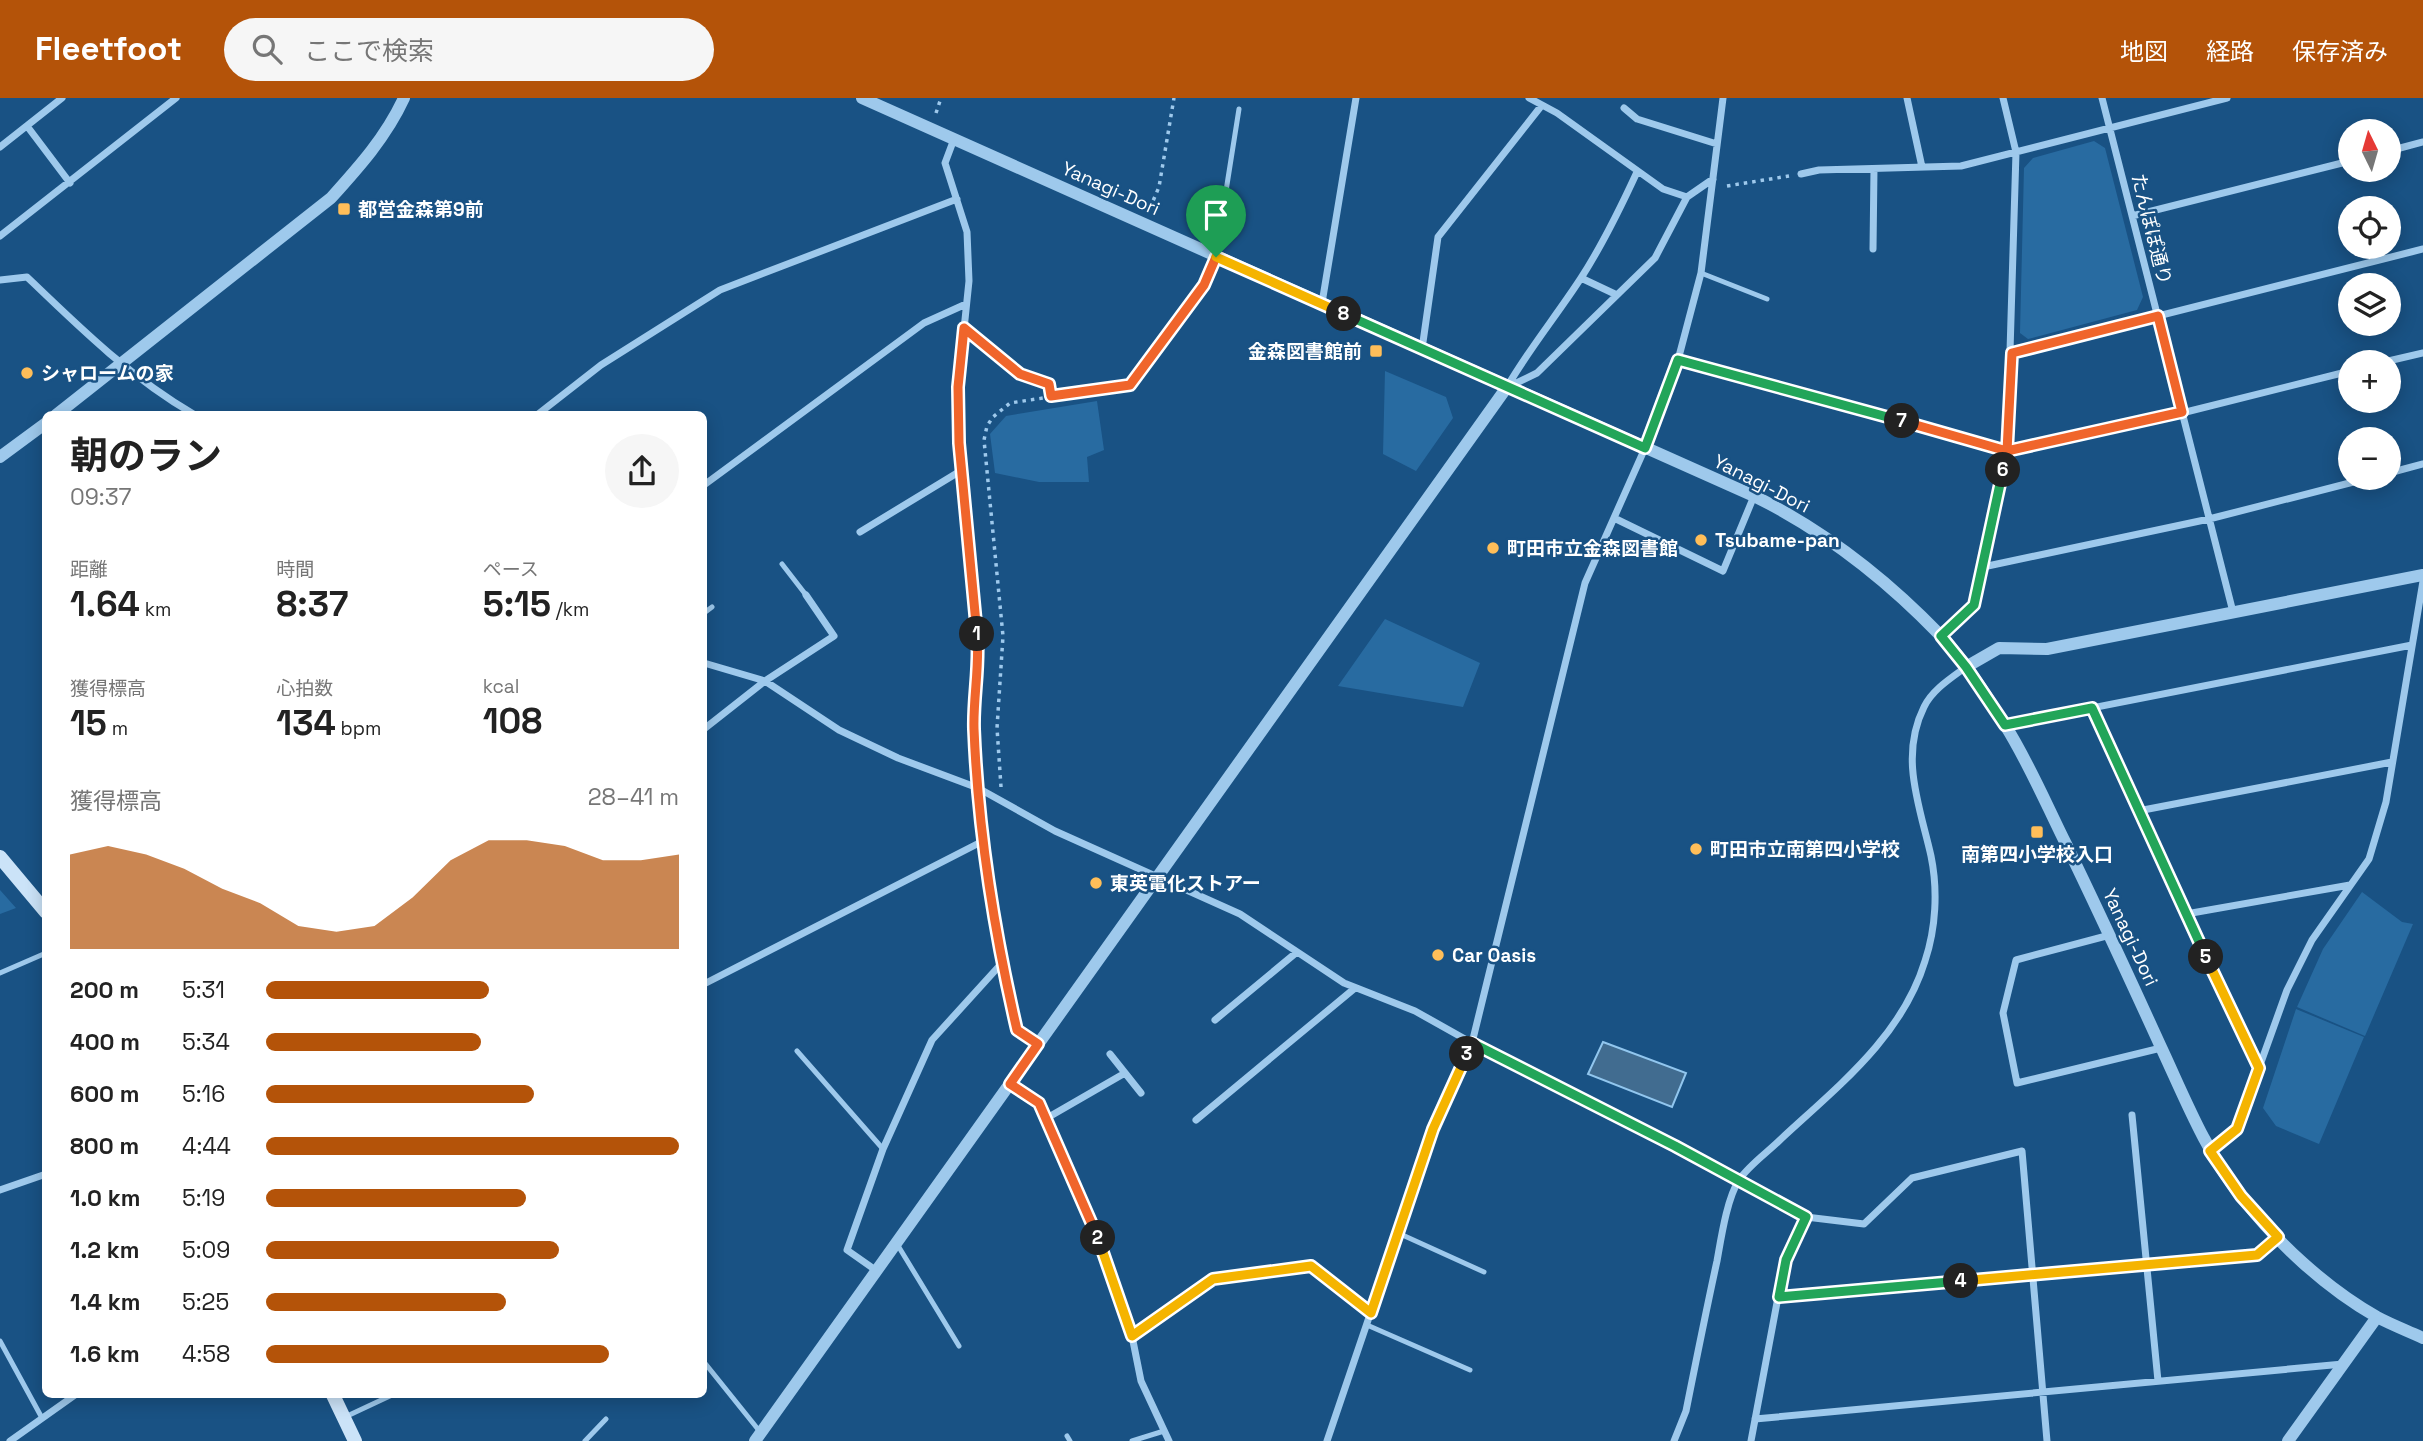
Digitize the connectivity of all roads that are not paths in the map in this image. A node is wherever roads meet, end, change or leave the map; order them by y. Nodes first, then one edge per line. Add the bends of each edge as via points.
1 (62, 98) edge
2 (176, 98) edge
3 (404, 98) edge
4 (862, 98) edge
5 (1356, 98) edge
6 (1529, 98) edge
7 (1723, 98) edge
8 (1907, 98) edge
9 (2003, 98) edge
10 (2102, 98) edge
11 (2227, 98) edge
12 (1542, 105) junction
13 (1624, 108) dead end
14 (1239, 109) dead end
15 (27, 126) junction
16 (2110, 128) junction
17 (954, 139) junction
18 (2423, 142) edge
19 (1717, 144) junction
20 (0, 146) edge
21 (2401, 148) edge
22 (2016, 152) junction
23 (2338, 164) edge
24 (1922, 167) junction
25 (1874, 169) junction
26 (1637, 172) junction
27 (1801, 174) road end
28 (70, 183) junction
29 (1713, 183) junction
30 (1687, 197) junction
31 (957, 199) junction
32 (2132, 216) junction
33 (0, 236) edge
34 (2423, 248) edge
35 (1873, 249) dead end
36 (1216, 257) junction
37 (1701, 273) junction
38 (1581, 278) junction
39 (0, 280) edge
40 (1617, 295) junction
41 (1767, 299) dead end
42 (966, 304) junction
43 (1322, 304) junction
44 (2158, 316) junction
45 (1422, 349) junction
46 (2012, 353) junction
47 (2423, 353) edge
48 (2401, 358) edge
49 (1678, 360) junction
50 (122, 364) junction
51 (2338, 374) edge
52 (1507, 387) junction
53 (61, 411) edge
54 (188, 411) edge
55 (542, 411) edge
56 (2182, 412) junction
57 (42, 426) edge
58 (1645, 448) junction
59 (2007, 451) junction
60 (0, 457) edge
61 (2423, 464) edge
62 (962, 470) junction
63 (2401, 470) edge
64 (707, 483) edge
65 (2338, 486) edge
66 (1754, 496) junction
67 (1614, 518) junction
68 (2209, 519) junction
69 (860, 532) dead end
70 (782, 564) dead end
71 (1983, 567) junction
72 (2423, 575) edge
73 (2423, 581) edge
74 (806, 595) joint
75 (712, 607) dead end
76 (707, 610) edge
77 (2233, 612) junction
78 (1941, 636) junction
79 (2412, 645) junction
80 (707, 664) edge
81 (1966, 667) junction
82 (765, 681) junction
83 (2092, 708) junction
84 (2005, 725) junction
85 (707, 727) edge
86 (2392, 762) junction
87 (978, 788) junction
88 (2138, 811) junction
89 (983, 841) junction
90 (0, 857) edge
91 (1157, 877) junction
92 (2350, 885) junction
93 (42, 907) edge
94 (2186, 914) junction
95 (2110, 935) junction
96 (1297, 952) junction
97 (42, 955) edge
98 (1002, 964) junction
99 (0, 973) edge
100 (707, 982) edge
101 (1355, 988) junction
102 (1215, 1020) dead end
103 (1472, 1043) junction
104 (1038, 1044) junction
105 (2161, 1048) junction
106 (797, 1051) dead end
107 (1110, 1054) dead end
108 (2259, 1068) junction
109 (1125, 1073) junction
110 (1010, 1084) junction
111 (1141, 1093) dead end
112 (2132, 1115) dead end
113 (1047, 1118) junction
114 (1196, 1120) dead end
115 (883, 1149) junction
116 (2210, 1151) junction
117 (42, 1175) edge
118 (1739, 1180) junction
119 (0, 1191) edge
120 (1806, 1217) junction
121 (1398, 1233) junction
122 (2278, 1237) junction
123 (897, 1244) junction
124 (2147, 1264) junction
125 (877, 1271) junction
126 (1484, 1272) dead end
127 (2032, 1274) junction
128 (1779, 1297) junction
129 (1371, 1313) junction
130 (2377, 1317) junction
131 (1367, 1325) junction
132 (1132, 1336) junction
133 (2423, 1338) edge
134 (0, 1341) edge
135 (959, 1346) dead end
136 (2343, 1364) junction
137 (707, 1366) edge
138 (1470, 1370) dead end
139 (2158, 1381) junction
140 (2042, 1392) junction
141 (71, 1398) edge
142 (335, 1398) edge
143 (386, 1398) edge
144 (345, 1417) junction
145 (43, 1418) junction
146 (606, 1419) dead end
147 (1755, 1419) junction
148 (1164, 1431) junction
149 (758, 1437) edge
150 (10, 1441) edge
151 (355, 1441) edge
152 (585, 1441) edge
153 (1132, 1441) edge
154 (1169, 1441) edge
155 (1328, 1441) edge
156 (1674, 1441) edge
157 (1751, 1441) edge
158 (2047, 1441) edge
159 (2288, 1441) edge

1 - 15 street
2 - 28 street
3 - 50 street via 367,158 331,198
4 - 17 street, Yanagi-Dori
5 - 43 street
6 - 12 street
7 - 19 street
8 - 24 street
9 - 22 street
10 - 16 street, たんぽぽ通り
11 - 16 street
12 - 26 street
12 - 45 street via 1437,237
13 - 19 street via 1637,119
14 - 36 lane
15 - 20 street
15 - 28 street
16 - 22 street
16 - 32 street, たんぽぽ通り
17 - 31 street via 945,163
17 - 36 street, Yanagi-Dori
18 - 21 street
19 - 29 street
22 - 24 street via 1961,166
22 - 46 street
23 - 32 street
24 - 25 street
25 - 27 street
25 - 35 street
26 - 30 street via 1663,189
26 - 38 street
28 - 33 street
29 - 30 street
29 - 37 street
30 - 40 street via 1655,257
31 - 42 street via 967,232
31 - 55 street via 720,290 601,365
32 - 44 street, たんぽぽ通り
34 - 44 street
36 - 43 street, Yanagi-Dori
37 - 41 lane
37 - 49 street
38 - 40 street
38 - 52 street
39 - 50 street via 27,277
40 - 52 street via 1536,373
42 - 62 street via 958,387
42 - 64 street via 924,323
43 - 45 street, Yanagi-Dori
44 - 46 street
44 - 56 street, たんぽぽ通り
45 - 52 street, Yanagi-Dori
46 - 59 street
47 - 48 street
49 - 58 street
49 - 59 street
50 - 53 street
50 - 54 street
51 - 56 street
52 - 58 street, Yanagi-Dori
52 - 91 street
56 - 59 street
56 - 68 street, たんぽぽ通り
57 - 60 street
58 - 66 street, Yanagi-Dori
58 - 67 street
59 - 71 street
61 - 63 street
62 - 69 street
62 - 87 street via 978,638 974,726
65 - 68 street
66 - 67 street via 1723,571
66 - 78 street, Yanagi-Dori via 1852,556
67 - 103 street via 1585,583
68 - 71 street
68 - 77 street, たんぽぽ通り
70 - 74 lane
71 - 78 street via 1974,605
72 - 77 street
73 - 79 street
74 - 82 street via 834,636
75 - 76 lane
77 - 81 street via 2047,649 1999,648
78 - 81 street, Yanagi-Dori
79 - 83 street
79 - 86 street
80 - 82 street
81 - 84 street, Yanagi-Dori
81 - 118 street via 1924,705 1913,736 1913,778 1935,891 1933,928 1916,988 1861,1064
82 - 85 street
82 - 87 street via 839,730
83 - 84 street
83 - 88 street
84 - 95 street, Yanagi-Dori
86 - 88 street
86 - 92 street via 2370,859
87 - 89 street
87 - 91 street via 1055,831
88 - 94 street
89 - 98 street
89 - 100 street
90 - 93 main road
91 - 96 street via 1240,914
91 - 104 street
92 - 94 street
92 - 108 street via 2312,940 2287,990
94 - 108 street
95 - 105 street, Yanagi-Dori
95 - 105 street via 2016,960 2003,1013 2017,1083
96 - 101 street
96 - 102 street
97 - 99 lane
98 - 104 street via 1017,1030
98 - 115 street via 932,1040
101 - 103 street via 1415,1011
101 - 114 street
103 - 118 street
103 - 121 street via 1433,1129
104 - 110 street
105 - 116 street, Yanagi-Dori
106 - 115 lane
107 - 109 street
108 - 116 street via 2237,1129
109 - 111 street
109 - 113 street
110 - 113 street via 1039,1103
110 - 123 street
112 - 124 street
113 - 132 street via 1108,1262
115 - 125 street via 847,1250
116 - 122 street, Yanagi-Dori via 2241,1196
117 - 119 street
118 - 120 street
118 - 156 street via 1726,1215 1686,1411
120 - 127 street via 1864,1224 1912,1178 2022,1151
120 - 128 street via 1786,1260
121 - 126 lane
121 - 129 street
122 - 124 street via 2257,1255
122 - 130 street, Yanagi-Dori via 2294,1255
123 - 125 street
123 - 135 lane
124 - 127 street
124 - 139 street
125 - 149 street
127 - 128 street
127 - 140 street
128 - 147 street
129 - 131 street
129 - 132 street via 1311,1266 1213,1279
130 - 133 street, Yanagi-Dori
130 - 136 street
131 - 138 lane
131 - 155 street
132 - 148 street via 1141,1381
134 - 145 lane
136 - 139 street
136 - 159 street
137 - 149 lane
139 - 140 street
140 - 147 street
140 - 158 street
141 - 145 street
142 - 144 main road
143 - 144 lane
144 - 151 main road
145 - 150 street
146 - 152 lane
147 - 157 street
148 - 153 lane
148 - 154 street

